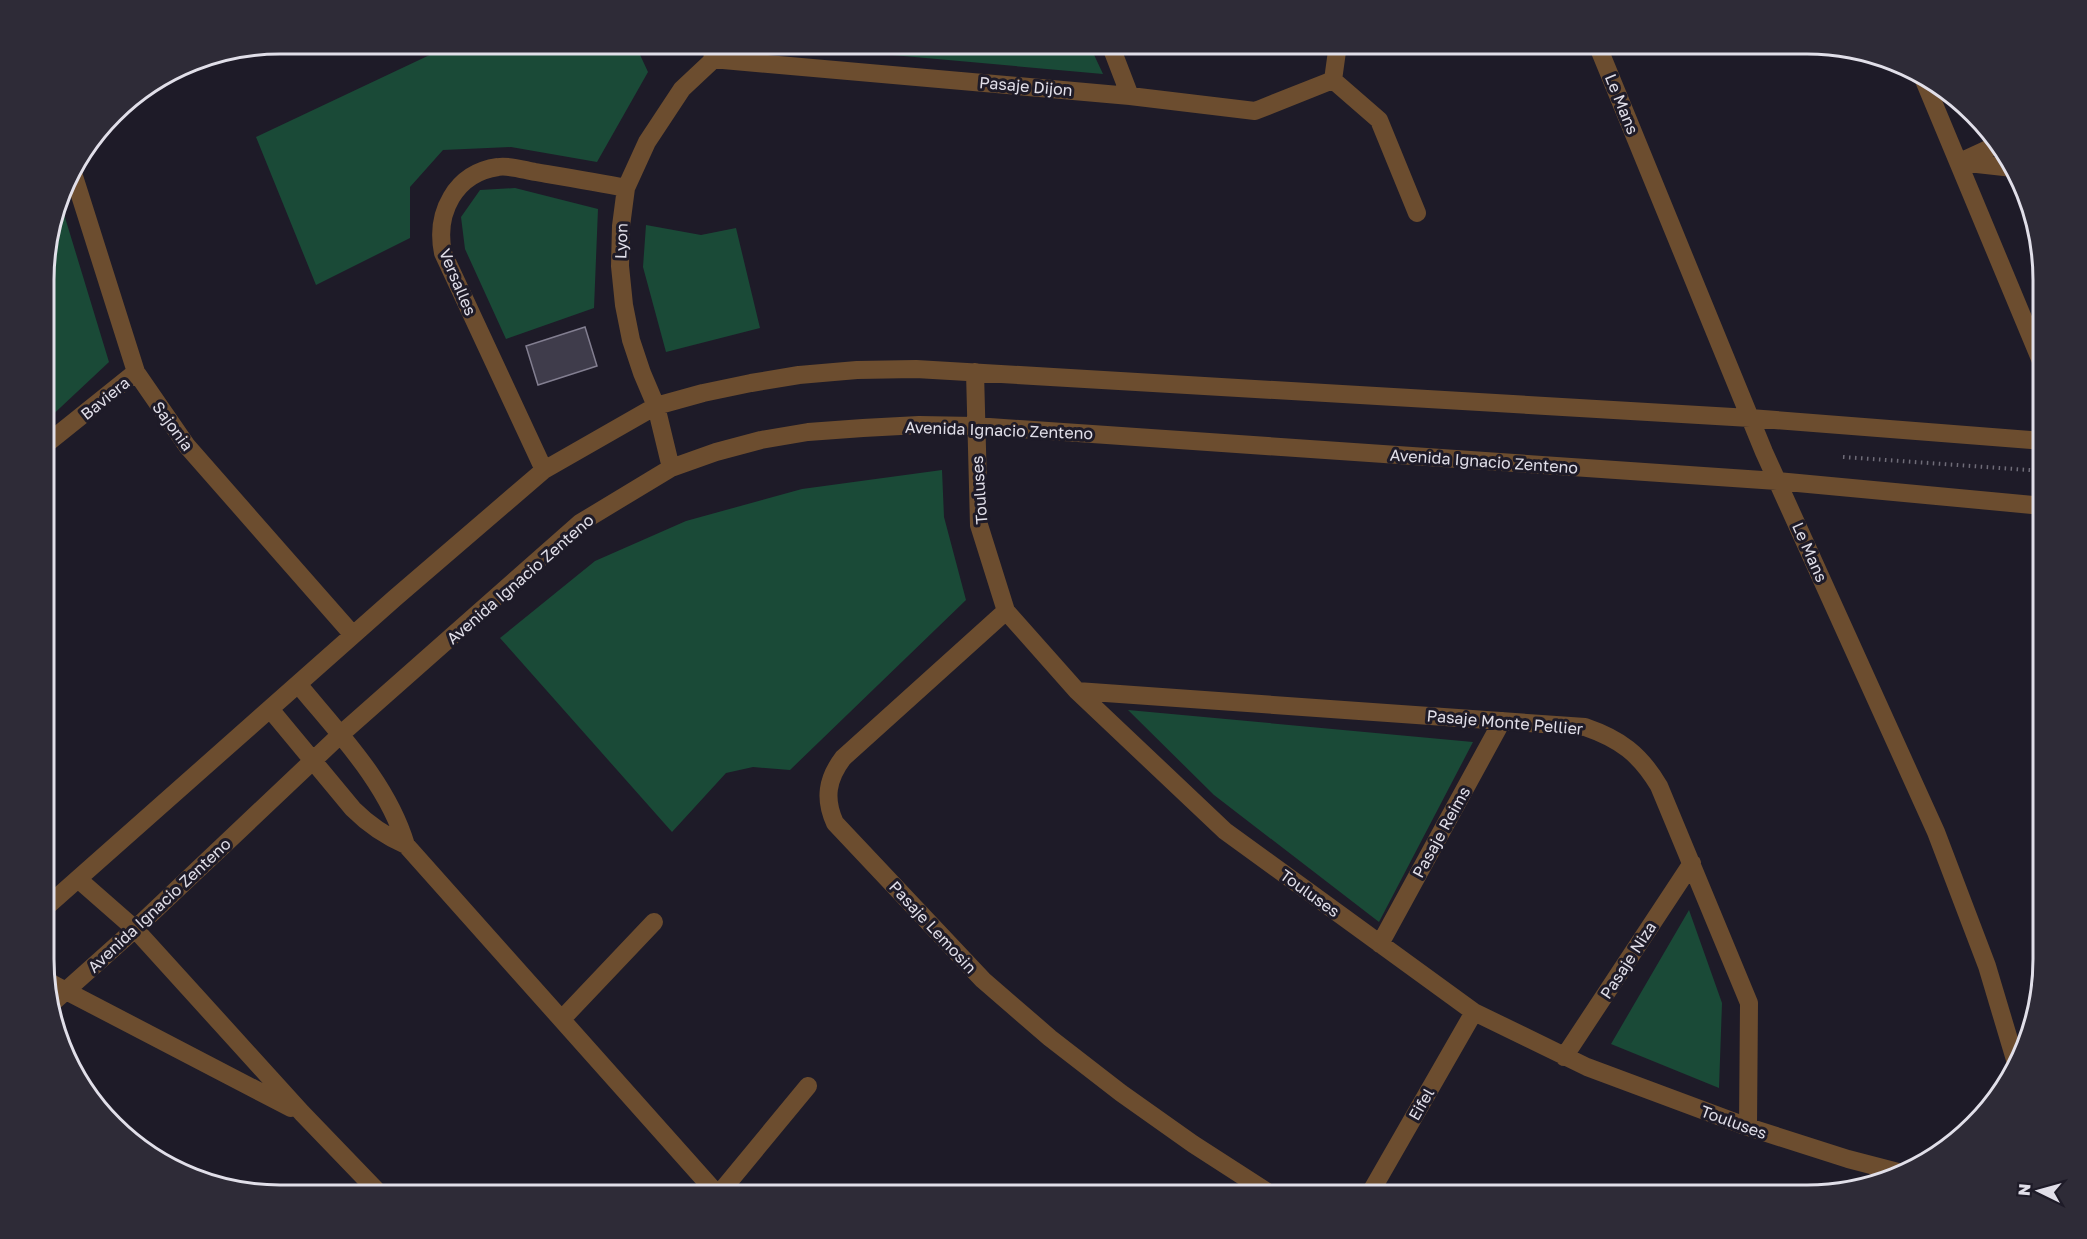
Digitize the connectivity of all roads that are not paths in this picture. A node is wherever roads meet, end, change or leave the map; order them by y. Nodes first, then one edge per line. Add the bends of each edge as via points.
1 (717, 54) edge
2 (1114, 54) edge
3 (1337, 54) edge
4 (1601, 54) edge
5 (712, 58) junction
6 (1333, 80) junction
7 (1927, 89) edge
8 (1130, 96) junction
9 (1990, 148) edge
10 (1959, 162) junction
11 (2003, 167) edge
12 (76, 182) edge
13 (626, 188) junction
14 (1417, 213) dead end
15 (2033, 342) edge
16 (136, 372) junction
17 (975, 372) junction
18 (656, 406) junction
19 (1750, 418) junction
20 (975, 426) junction
21 (54, 438) edge
22 (2033, 440) edge
23 (671, 468) junction
24 (544, 470) junction
25 (1777, 481) junction
26 (2033, 505) edge
27 (1006, 611) junction
28 (353, 635) junction
29 (298, 684) junction
30 (1077, 691) junction
31 (270, 709) junction
32 (1502, 721) junction
33 (340, 735) junction
34 (313, 761) junction
35 (406, 845) junction
36 (1692, 862) junction
37 (78, 879) junction
38 (54, 900) edge
39 (654, 922) dead end
40 (135, 929) junction
41 (1380, 944) junction
42 (56, 986) edge
43 (66, 991) junction
44 (57, 998) edge
45 (1474, 1012) junction
46 (562, 1019) junction
47 (2013, 1052) edge
48 (1564, 1057) junction
49 (808, 1086) dead end
50 (302, 1113) junction
51 (1748, 1128) junction
52 (1889, 1170) edge
53 (371, 1185) edge
54 (709, 1185) edge
55 (726, 1185) edge
56 (1257, 1185) edge
57 (1375, 1185) edge

1 - 5 street, Lyon
2 - 8 street
3 - 6 street
4 - 19 street, Le Mans
5 - 8 street, Pasaje Dijon
5 - 13 street, Lyon via 682,89 647,142
6 - 8 street, Pasaje Dijon via 1255,111
6 - 14 street via 1379,120
7 - 10 street
9 - 10 street
10 - 11 street
10 - 15 street
12 - 16 street, Sajonia
13 - 18 street, Lyon via 620,266 624,305 634,351
13 - 24 street, Versalles via 501,166 473,175 445,209 443,253
16 - 21 street, Baviera
16 - 28 street, Sajonia via 187,446
17 - 18 street via 892,369 799,375 751,382
17 - 19 street
17 - 20 street, Touluses
18 - 23 street, Lyon
18 - 24 street
19 - 22 street
19 - 25 street, Le Mans
20 - 23 street, Avenida Ignacio Zenteno via 919,425 808,432 761,440
20 - 25 street, Avenida Ignacio Zenteno
20 - 27 street, Touluses via 980,525
23 - 33 street, Avenida Ignacio Zenteno via 580,523
24 - 28 street
25 - 26 street, Avenida Ignacio Zenteno
25 - 47 street, Le Mans via 1936,832 1987,966
27 - 30 street, Touluses
27 - 56 street, Pasaje Lemosin via 843,758 828,789 830,813 835,823 983,980 1121,1093
28 - 29 street
29 - 31 street
29 - 33 street
30 - 32 street, Pasaje Monte Pellier
30 - 41 street, Touluses via 1225,831
31 - 34 street
31 - 37 street
32 - 36 street, Pasaje Monte Pellier via 1585,727 1627,746 1659,786
32 - 41 street, Pasaje Reims
33 - 34 street, Avenida Ignacio Zenteno
33 - 35 street via 384,793
34 - 35 street via 369,824
34 - 40 street, Avenida Ignacio Zenteno
35 - 46 street
36 - 48 street, Pasaje Niza
36 - 51 street, Pasaje Monte Pellier via 1749,1003
37 - 38 street
37 - 40 street
39 - 46 street
40 - 43 street, Avenida Ignacio Zenteno
40 - 50 street
41 - 45 street, Touluses
42 - 43 street
43 - 44 street, Avenida Ignacio Zenteno
43 - 50 street
45 - 48 street, Touluses
45 - 57 street, Eifel
46 - 54 street
48 - 51 street, Touluses
49 - 55 street
50 - 53 street
51 - 52 street, Touluses

